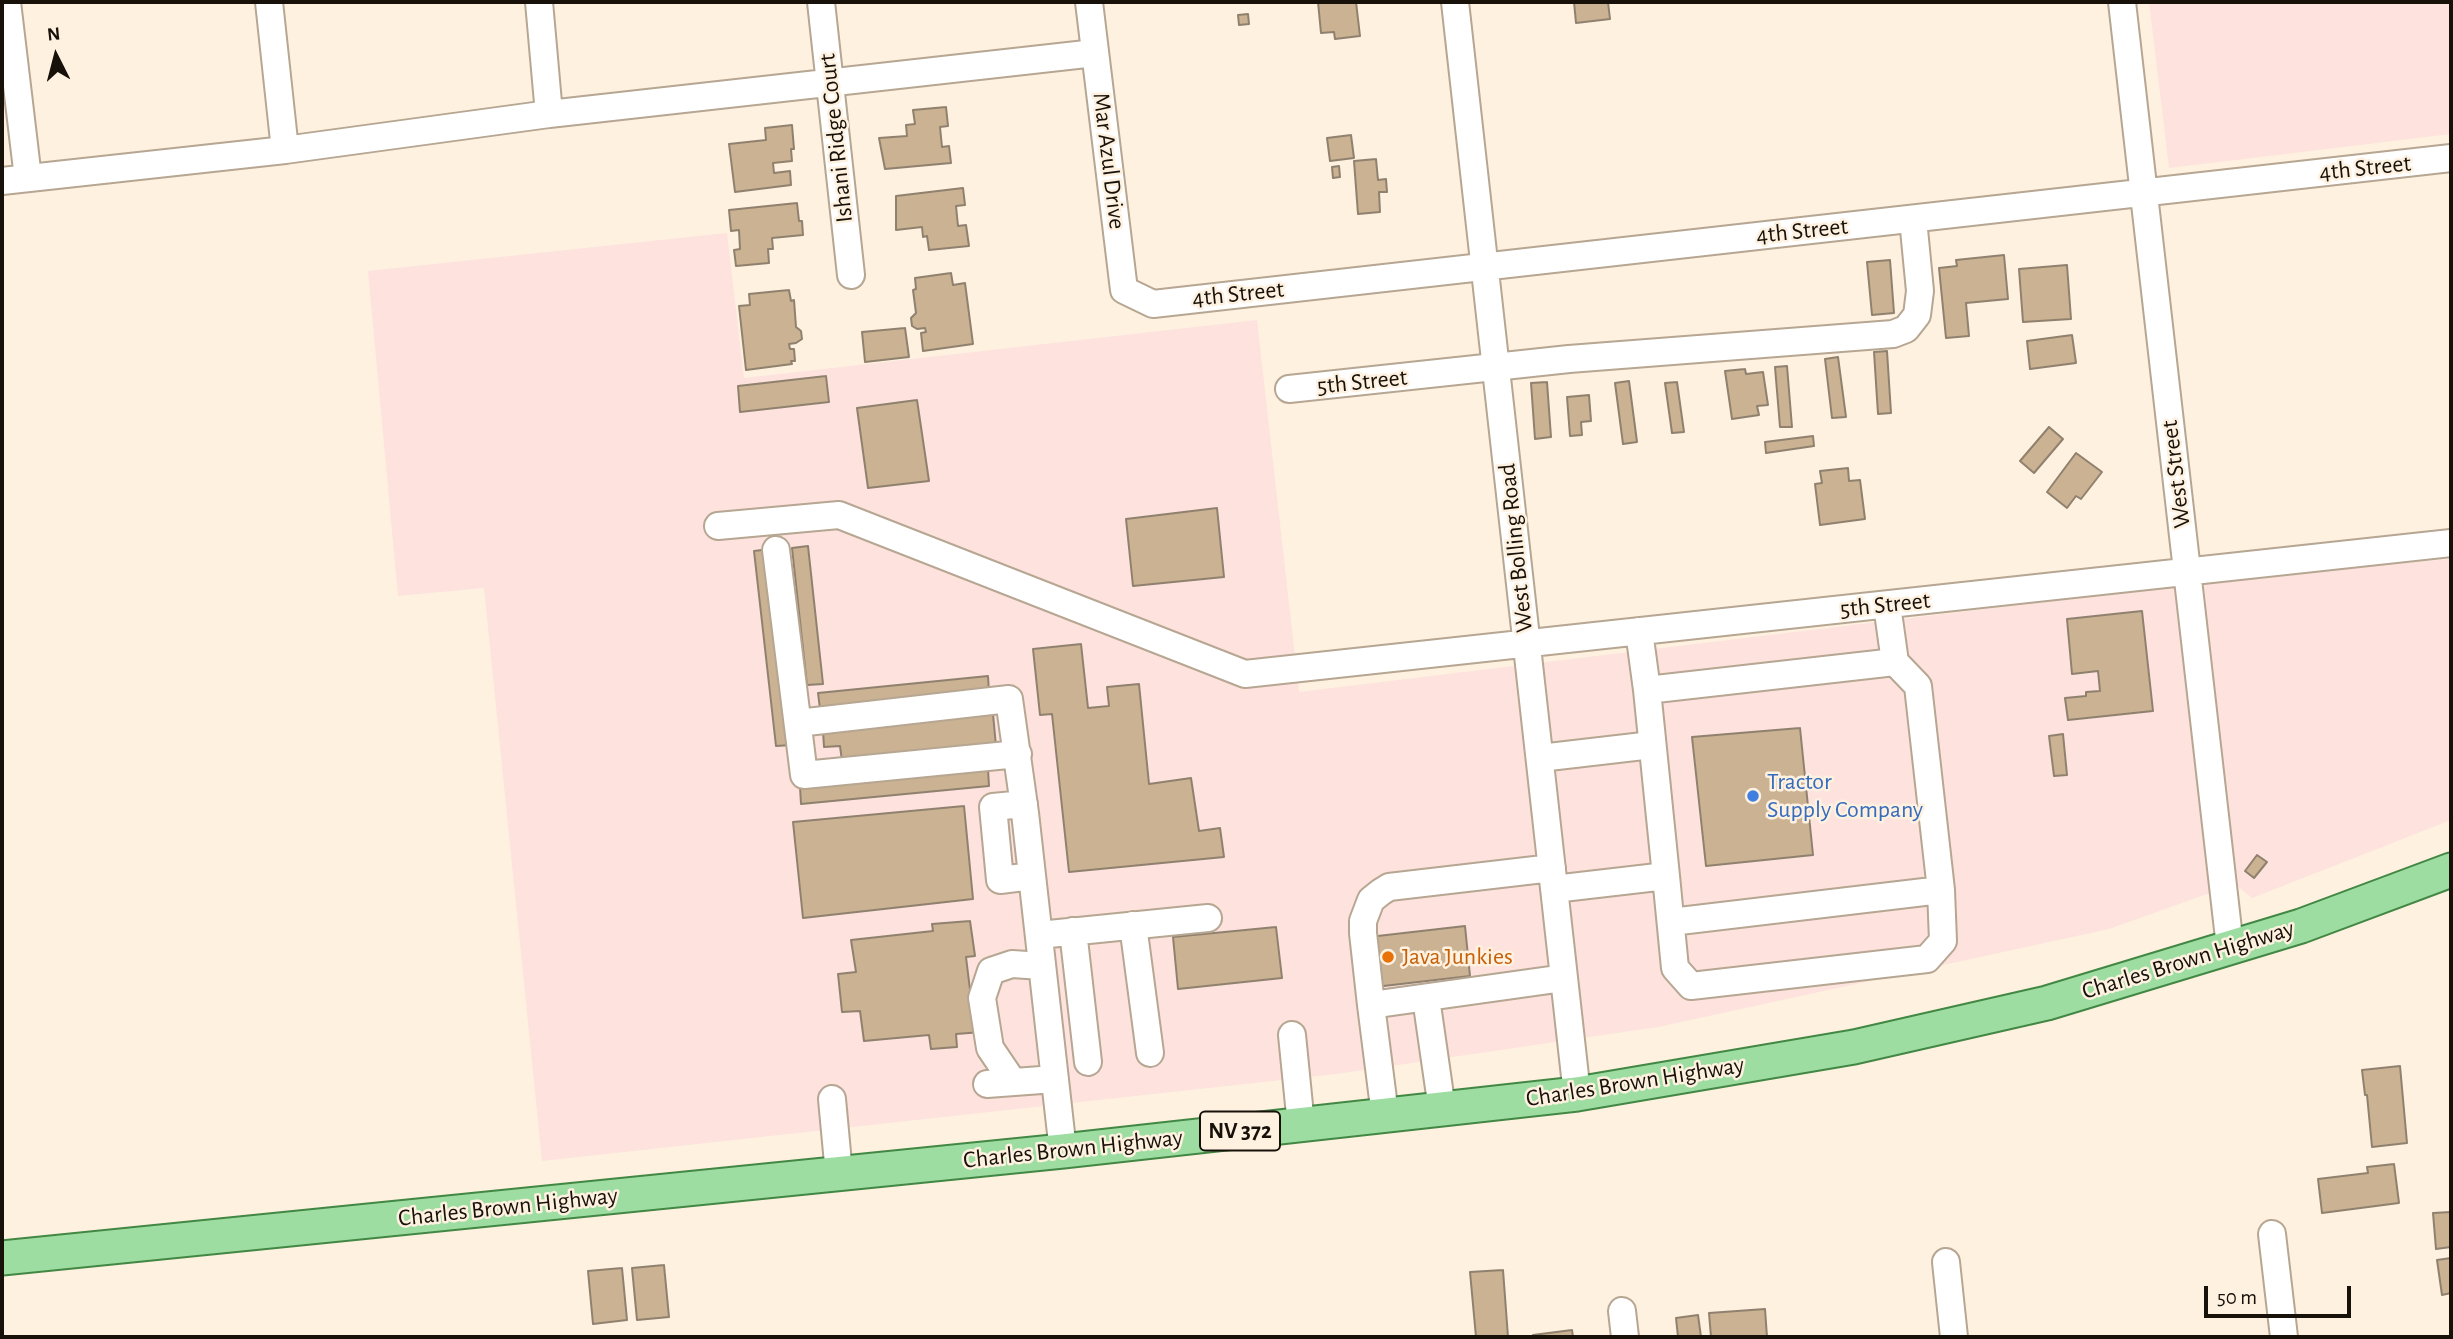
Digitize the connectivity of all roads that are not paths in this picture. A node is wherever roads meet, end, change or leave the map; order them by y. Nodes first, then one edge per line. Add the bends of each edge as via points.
1 (7, 2) edge
2 (269, 2) edge
3 (539, 2) edge
4 (821, 2) edge
5 (1089, 2) edge
6 (1455, 2) edge
7 (2122, 2) edge
8 (1095, 53) junction
9 (830, 81) junction
10 (549, 114) junction
11 (285, 150) junction
12 (2451, 158) edge
13 (28, 178) junction
14 (2, 181) edge
15 (2144, 192) junction
16 (1913, 219) junction
17 (1485, 267) junction
18 (851, 275) dead end
19 (1153, 304) joint
20 (1496, 368) junction
21 (1289, 390) dead end
22 (718, 526) dead end
23 (2451, 543) edge
24 (776, 550) dead end
25 (2188, 572) junction
26 (1887, 604) junction
27 (1639, 631) junction
28 (1527, 643) junction
29 (1895, 662) junction
30 (1647, 690) junction
31 (798, 723) junction
32 (1652, 745) junction
33 (1018, 754) junction
34 (1540, 758) junction
35 (2451, 870) edge
36 (1666, 876) junction
37 (1553, 879) junction
38 (1941, 890) junction
39 (1208, 918) dead end
40 (1671, 922) junction
41 (1133, 925) junction
42 (1073, 932) junction
43 (1039, 935) junction
44 (2230, 947) junction
45 (1042, 966) junction
46 (1564, 978) junction
47 (1426, 998) junction
48 (1371, 1005) junction
49 (1292, 1035) dead end
50 (1150, 1054) dead end
51 (1088, 1062) dead end
52 (1055, 1079) junction
53 (1577, 1094) junction
54 (832, 1099) dead end
55 (1441, 1109) junction
56 (1385, 1115) junction
57 (1301, 1125) junction
58 (1063, 1151) junction
59 (839, 1174) junction
60 (2272, 1234) dead end
61 (2, 1258) edge
62 (1946, 1262) dead end
63 (1622, 1311) dead end
64 (1626, 1337) edge
65 (1954, 1337) edge
66 (2284, 1337) edge

1 - 13 street
2 - 11 street
3 - 10 street
4 - 9 street, Ishani Ridge Court
5 - 8 street, Mar Azul Drive
6 - 17 street, West Bolling Road
7 - 15 street, West Street
8 - 9 street
8 - 19 street, Mar Azul Drive via 1124,290
9 - 10 street
9 - 18 street, Ishani Ridge Court
10 - 11 street
11 - 13 street
12 - 15 street, 4th Street
13 - 14 street
15 - 16 street, 4th Street
15 - 25 street, West Street
16 - 17 street, 4th Street
16 - 20 street, 5th Street via 1920,291 1917,315 1906,329 1893,334
17 - 19 street, 4th Street
17 - 20 street, West Bolling Road
20 - 21 street, 5th Street
20 - 28 street, West Bolling Road
22 - 28 street, 5th Street via 839,515 1245,674
23 - 25 street, 5th Street
24 - 31 street
25 - 26 street, 5th Street
25 - 44 street, West Street
26 - 27 street, 5th Street
26 - 29 street
27 - 28 street, 5th Street
27 - 30 street
28 - 34 street, West Bolling Road
29 - 30 street
29 - 38 street via 1918,686
30 - 32 street
31 - 33 street via 804,775
31 - 33 street via 1009,699
32 - 34 street
32 - 36 street
33 - 43 street
34 - 37 street, West Bolling Road
35 - 44 main road, Charles Brown Highway / NV 372 via 2301,926
36 - 37 street
36 - 40 street
37 - 46 street, West Bolling Road
37 - 48 street via 1389,887 1381,892 1371,900 1363,921
38 - 40 street
38 - 40 street via 1943,941 1927,959 1691,986 1675,968
39 - 41 street
41 - 42 street
41 - 50 street
42 - 43 street
42 - 51 street
43 - 45 street
44 - 53 main road, Charles Brown Highway / NV 372 via 2047,1003 1854,1046
45 - 52 street
45 - 52 street via 1012,964 991,971 982,998 1000,1083
46 - 47 street
46 - 53 street, West Bolling Road
47 - 48 street
47 - 55 street
48 - 56 street
49 - 57 street
52 - 58 street
53 - 55 main road, Charles Brown Highway / NV 372
54 - 59 street
55 - 56 main road, Charles Brown Highway / NV 372
56 - 57 main road, Charles Brown Highway / NV 372
57 - 58 main road, Charles Brown Highway / NV 372
58 - 59 main road, Charles Brown Highway / NV 372
59 - 61 main road, Charles Brown Highway / NV 372
60 - 66 street
62 - 65 street
63 - 64 street

